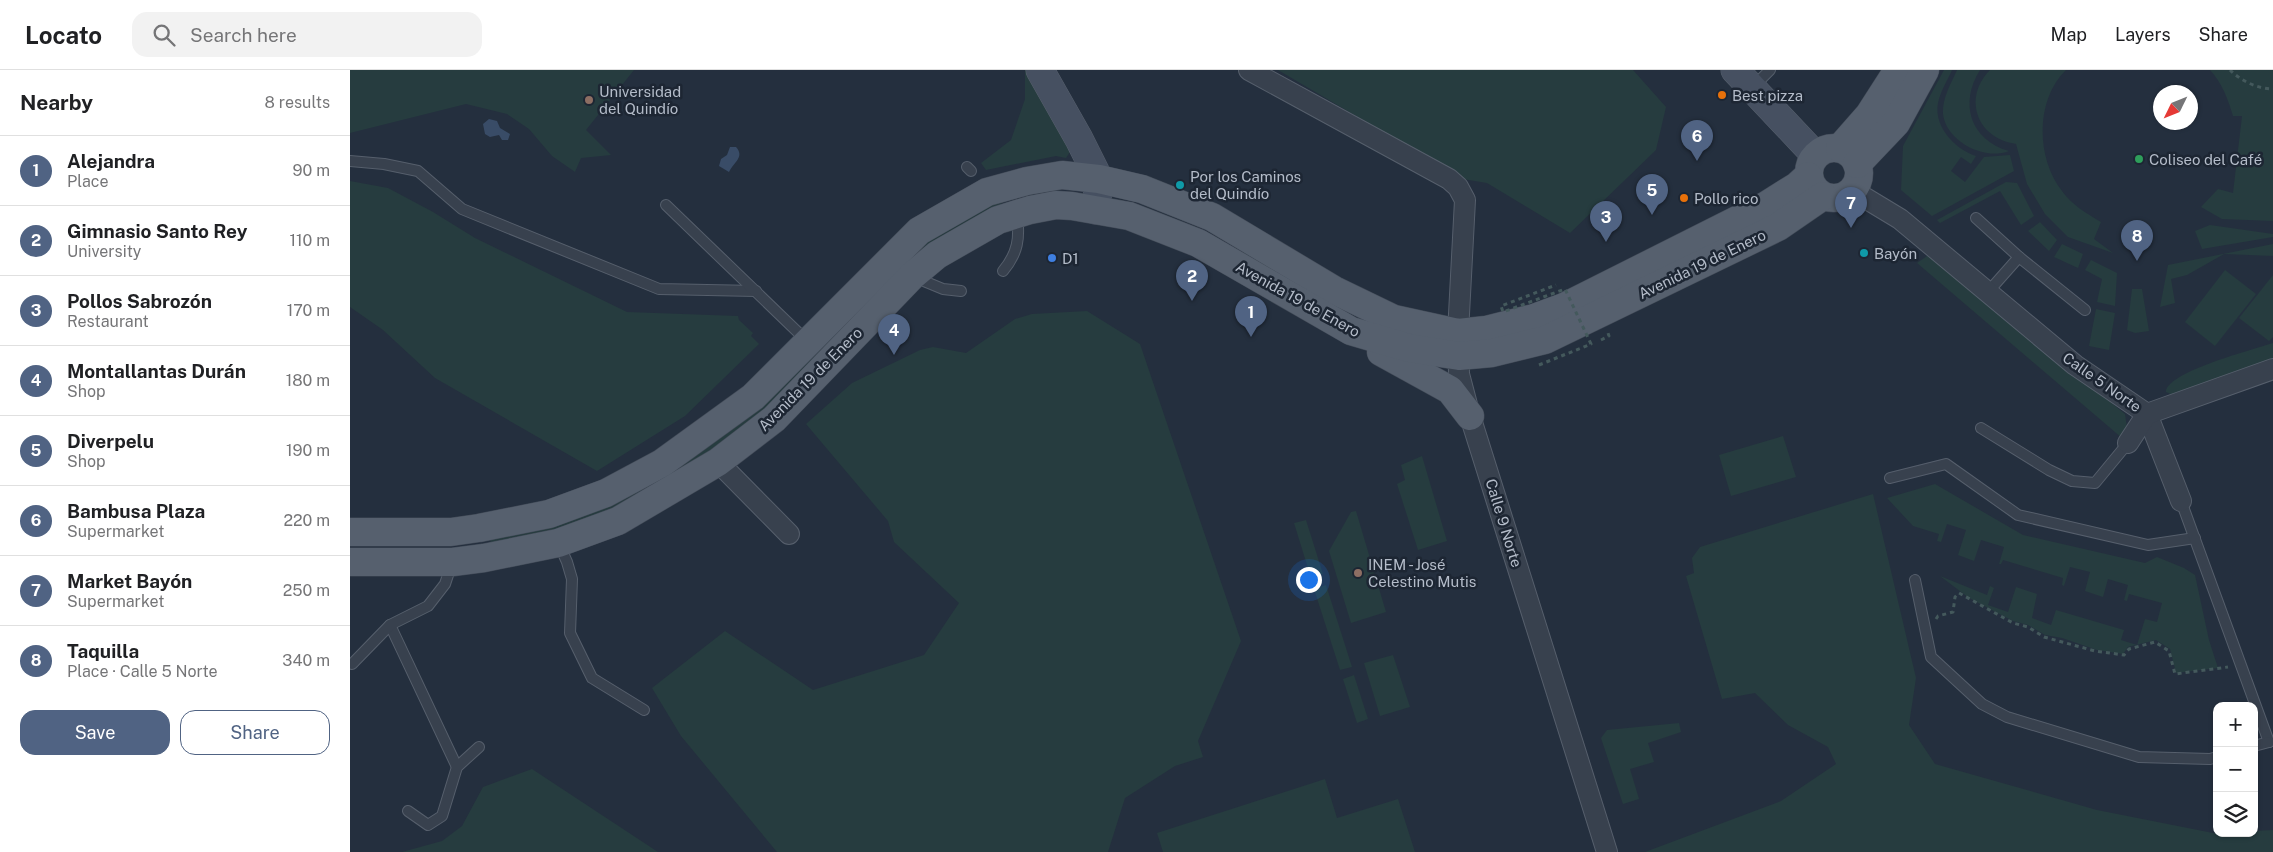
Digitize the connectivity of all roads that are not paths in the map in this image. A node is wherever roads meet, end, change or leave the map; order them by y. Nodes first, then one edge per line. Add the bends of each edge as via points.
1 (1040, 70) edge
2 (1249, 70) edge
3 (1898, 70) edge
4 (1926, 70) edge
5 (1750, 75) edge
6 (350, 162) edge
7 (1829, 168) junction
8 (1099, 179) junction
9 (1852, 190) joint
10 (666, 205) dead end
11 (1096, 210) junction
12 (1016, 214) junction
13 (1976, 218) dead end
14 (2019, 257) junction
15 (1003, 271) dead end
16 (912, 276) junction
17 (756, 291) junction
18 (961, 291) dead end
19 (1988, 292) junction
20 (2085, 310) dead end
21 (1351, 331) junction
22 (807, 341) junction
23 (1459, 345) junction
24 (2273, 369) edge
25 (2147, 414) junction
26 (1470, 416) junction
27 (1981, 428) dead end
28 (2128, 443) joint
29 (718, 462) junction
30 (1890, 478) dead end
31 (2181, 501) joint
32 (350, 532) edge
33 (789, 534) dead end
34 (2194, 538) junction
35 (558, 543) junction
36 (350, 562) edge
37 (453, 562) junction
38 (1915, 580) dead end
39 (390, 625) junction
40 (352, 664) dead end
41 (644, 710) dead end
42 (2271, 744) edge
43 (2258, 746) edge
44 (479, 747) dead end
45 (2213, 758) edge
46 (458, 767) junction
47 (408, 811) dead end
48 (1607, 852) edge

1 - 8 street
2 - 23 street, Calle 9 Norte via 1449,179 1458,188 1465,200
3 - 7 main road, Avenida 19 de Enero
4 - 7 main road, Avenida 19 de Enero via 1896,123
5 - 7 street
6 - 17 lane via 418,171 462,209 659,289
7 - 9 main road via 1858,178
7 - 23 main road, Avenida 19 de Enero via 1778,227 1544,340 1492,353
8 - 11 street
8 - 22 main road, Avenida 19 de Enero via 1062,175 1026,181 988,192 919,230
8 - 23 main road, Avenida 19 de Enero via 1142,189 1212,217 1334,290
9 - 19 street, Calle 5 Norte via 1900,219
10 - 17 lane
11 - 12 main road, Avenida 19 de Enero via 1056,205
11 - 21 main road, Avenida 19 de Enero via 1129,216 1198,243
12 - 15 lane via 1018,227 1014,258
12 - 16 main road, Avenida 19 de Enero via 998,220 937,255
13 - 14 lane
14 - 19 lane
14 - 20 lane
16 - 18 lane via 943,289
16 - 29 main road, Avenida 19 de Enero via 774,419
17 - 22 lane
19 - 25 street, Calle 5 Norte via 2075,365
21 - 23 main road, Avenida 19 de Enero via 1409,348
21 - 26 main road via 1450,390
22 - 32 main road, Avenida 19 de Enero via 753,396 662,463 606,493 549,514 479,528 451,532
23 - 26 street, Calle 9 Norte via 1459,374
24 - 25 street
25 - 28 street
25 - 31 street, Calle 5 Norte
26 - 48 street, Calle 9 Norte
27 - 28 lane via 2049,470 2072,480 2095,483
29 - 33 street
29 - 35 main road, Avenida 19 de Enero via 618,521
30 - 34 lane via 1946,464 2018,515 2148,545
31 - 34 lane, Calle 5 Norte
34 - 42 lane, Calle 5 Norte
35 - 37 main road, Avenida 19 de Enero
35 - 41 lane via 572,579 570,633 592,678
36 - 37 main road, Avenida 19 de Enero
37 - 39 lane via 445,584 428,606
38 - 45 lane via 1931,657 1982,704 2007,716 2139,757
39 - 40 lane
39 - 46 lane
42 - 43 lane
44 - 46 lane
46 - 47 lane via 442,816 428,825

